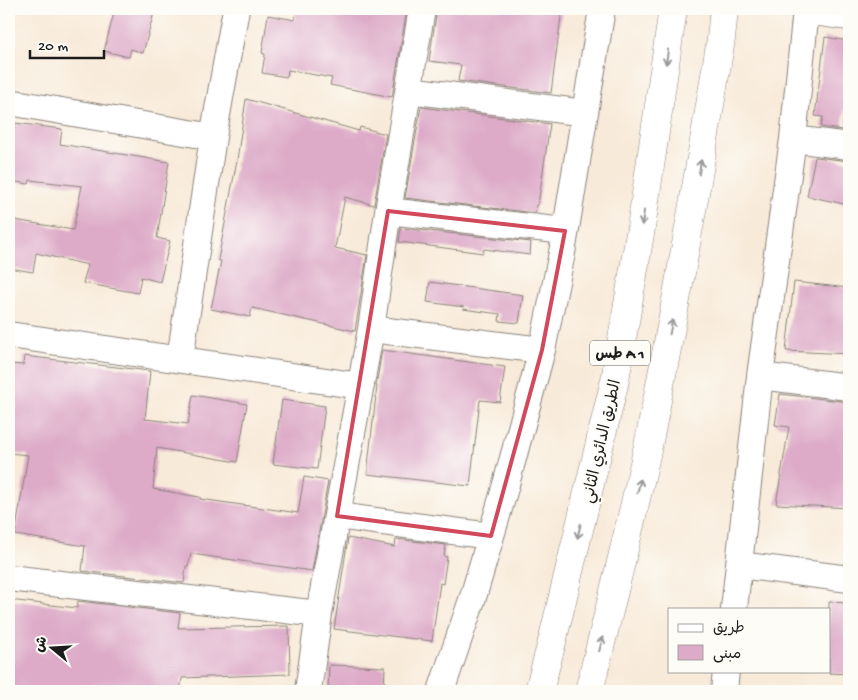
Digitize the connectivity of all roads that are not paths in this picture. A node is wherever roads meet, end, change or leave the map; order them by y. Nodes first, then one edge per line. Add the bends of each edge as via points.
1 (236, 9) edge
2 (422, 9) edge
3 (602, 9) edge
4 (673, 9) edge
5 (724, 9) edge
6 (806, 10) edge
7 (849, 17) edge
8 (409, 90) junction
9 (9, 102) edge
10 (585, 113) junction
11 (213, 136) junction
12 (793, 139) junction
13 (849, 146) edge
14 (388, 210) junction
15 (566, 231) junction
16 (371, 329) junction
17 (9, 335) edge
18 (542, 350) junction
19 (180, 359) junction
20 (760, 376) junction
21 (361, 386) junction
22 (849, 387) edge
23 (337, 516) junction
24 (491, 536) junction
25 (739, 565) junction
26 (9, 578) edge
27 (849, 579) edge
28 (734, 608) edge
29 (319, 614) junction
30 (726, 672) edge
31 (308, 691) edge
32 (441, 691) edge
33 (539, 691) edge
34 (590, 691) edge
35 (724, 691) edge

1 - 11 street
2 - 8 street
3 - 10 street
4 -> 33 highway, الطريق الدائري الثاني / طس A 1 via 615,380
34 -> 5 highway, طس A 1 via 649,442 687,243
6 - 7 street
6 - 12 street
8 - 10 street
8 - 14 street
9 - 11 street
10 - 15 street
11 - 19 street
12 - 13 street
12 - 20 street
14 - 15 street
14 - 16 street
15 - 18 street
16 - 18 street
16 - 21 street
17 - 19 street
18 - 24 street
19 - 21 street
20 - 22 street
20 - 25 street
21 - 23 street
23 - 24 street
23 - 29 street
24 - 32 street
25 - 27 street
25 - 28 street
26 - 29 street
29 - 31 street
30 - 35 street

